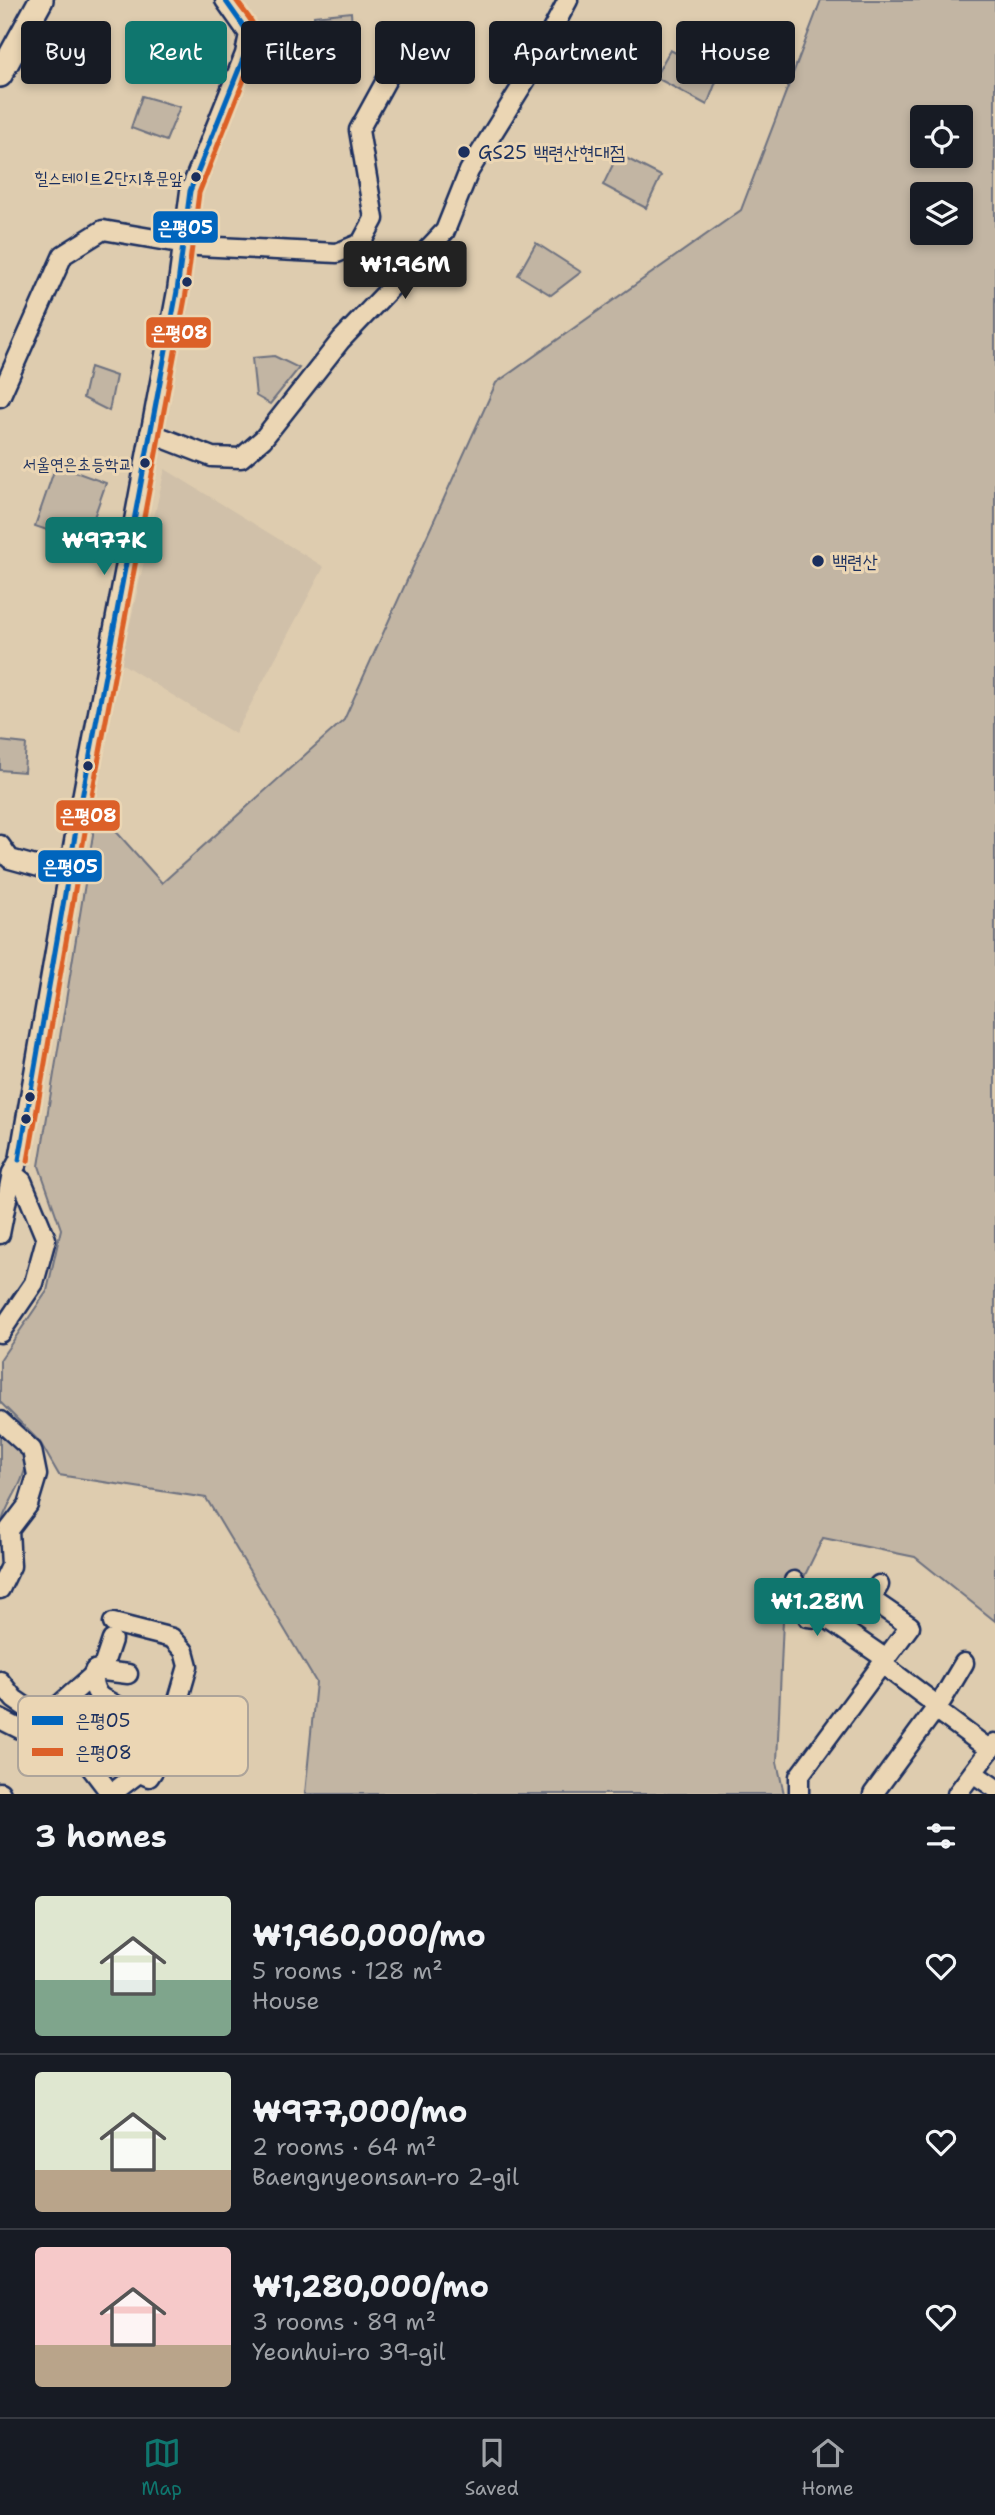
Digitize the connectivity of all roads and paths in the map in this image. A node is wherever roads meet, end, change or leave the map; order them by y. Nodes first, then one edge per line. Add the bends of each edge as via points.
1 (41, 0) edge
2 (225, 0) edge
3 (568, 0) edge
4 (0, 75) edge
5 (384, 84) edge
6 (183, 244) junction
7 (0, 397) edge
8 (150, 433) junction
9 (0, 845) edge
10 (68, 875) junction
11 (12, 1173) junction
12 (0, 1234) edge
13 (0, 1333) edge
14 (0, 1421) edge
15 (794, 1581) dead end
16 (879, 1585) dead end
17 (0, 1590) edge
18 (884, 1661) junction
19 (964, 1663) dead end
20 (94, 1673) junction
21 (128, 1674) dead end
22 (0, 1681) edge
23 (69, 1696) edge
24 (100, 1696) edge
25 (180, 1696) edge
26 (18, 1702) edge
27 (936, 1707) junction
28 (0, 1719) edge
29 (18, 1728) edge
30 (992, 1746) edge
31 (973, 1773) junction
32 (98, 1776) edge
33 (136, 1776) edge
34 (995, 1788) edge
35 (111, 1794) edge
36 (799, 1794) edge
37 (873, 1794) edge
38 (957, 1794) edge

1 - 4 main road
2 - 6 street via 249,34 190,191
3 - 8 street via 469,171 445,231 341,340 263,439 240,458 212,457
5 - 6 street via 359,130 374,219 361,243 337,253
6 - 7 street via 103,230 63,255
6 - 8 street
8 - 10 street
9 - 10 street via 10,859
10 - 11 street via 19,1160
11 - 12 street
11 - 13 street via 22,1181 46,1239 34,1283
14 - 17 street via 32,1450 37,1475 28,1504 9,1530 11,1566
15 - 18 street via 808,1617 828,1619
16 - 18 street via 873,1595 875,1602 910,1626
18 - 27 street
18 - 36 street via 799,1776
19 - 27 street
20 - 21 street
20 - 23 street
20 - 24 street via 94,1690
20 - 25 street via 103,1667 113,1631 172,1638 184,1651 188,1666
22 - 26 street
27 - 30 street
27 - 37 street
28 - 29 street
30 - 31 street
31 - 34 street
31 - 38 street
32 - 35 street
33 - 35 street

